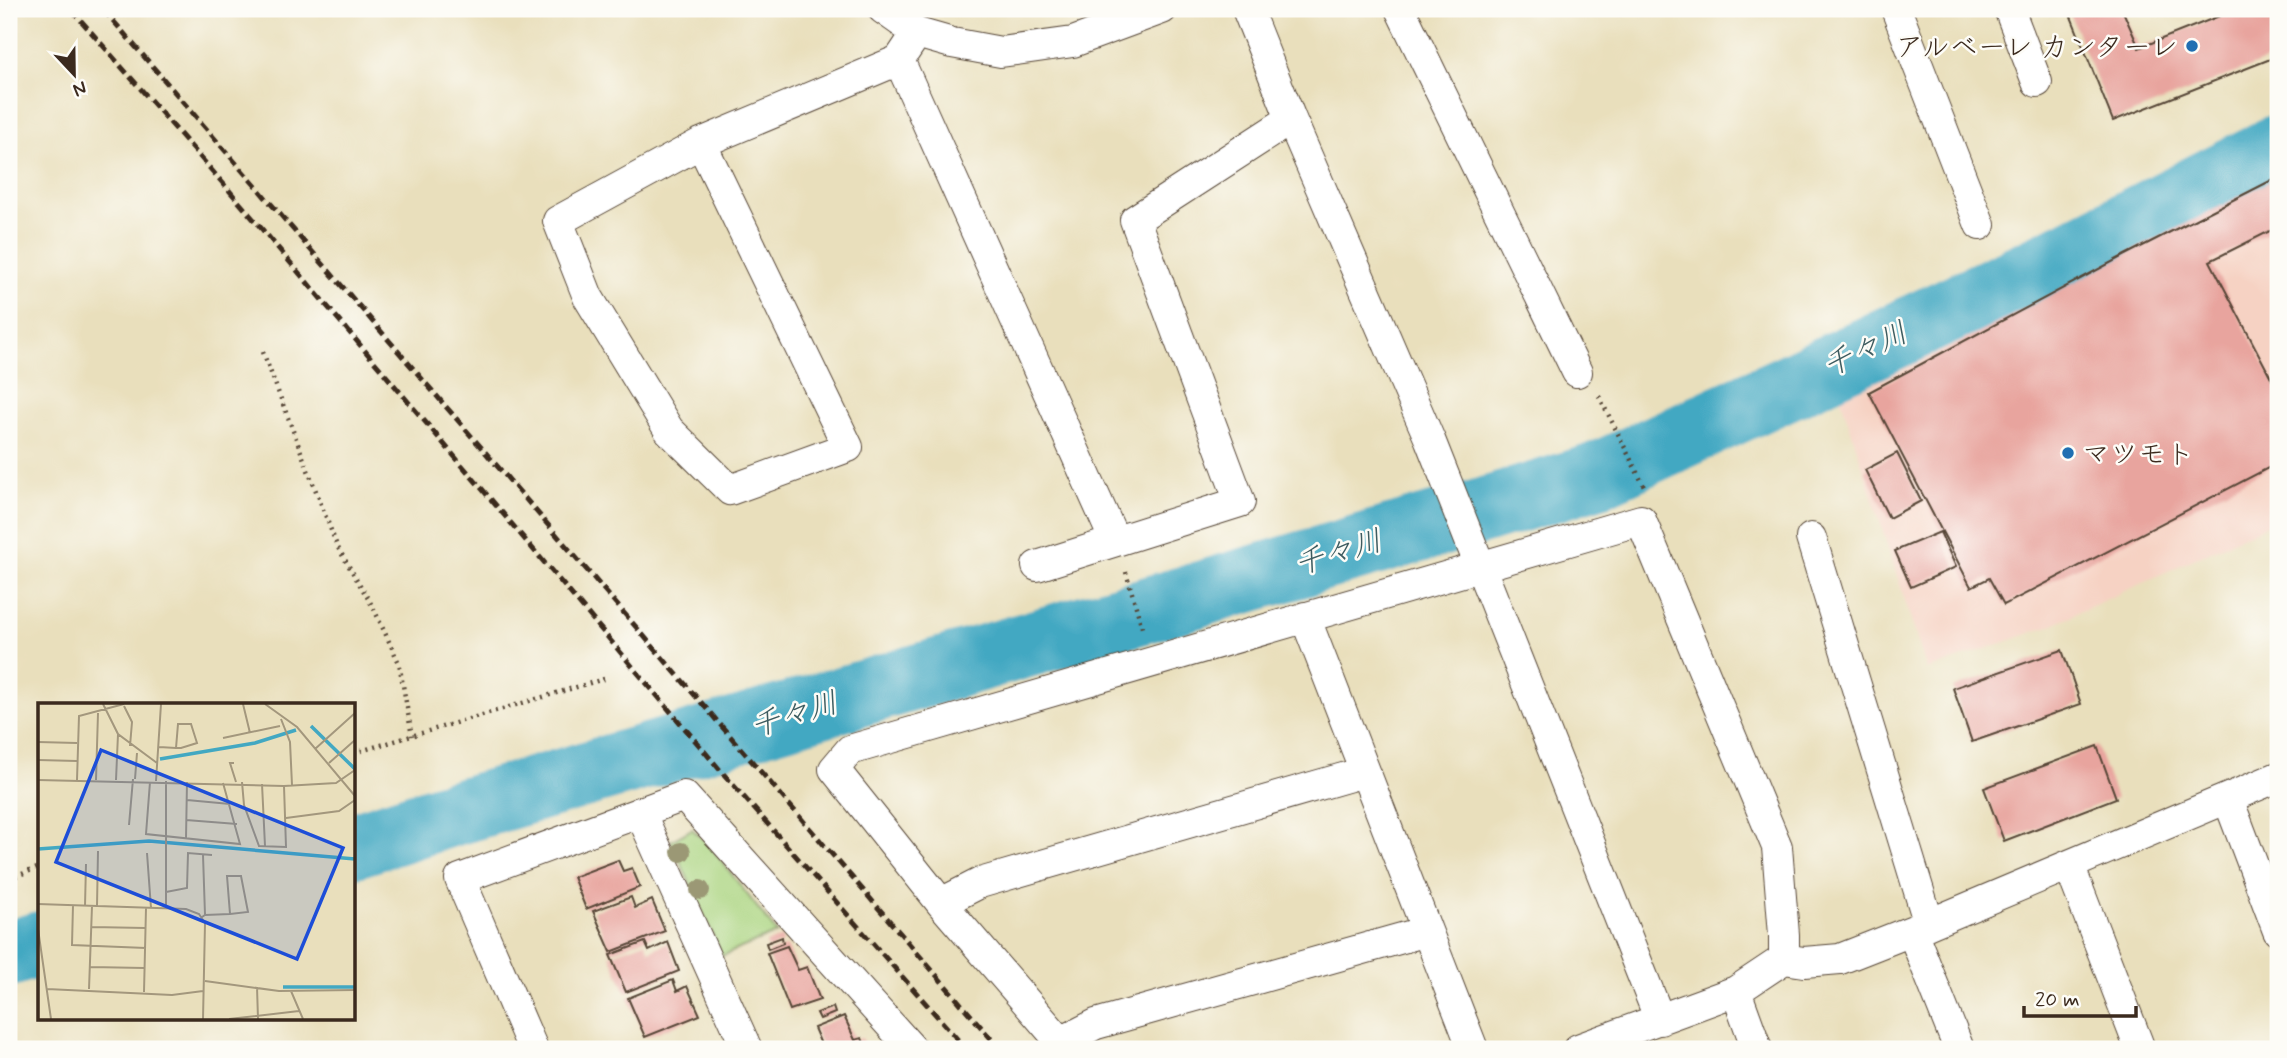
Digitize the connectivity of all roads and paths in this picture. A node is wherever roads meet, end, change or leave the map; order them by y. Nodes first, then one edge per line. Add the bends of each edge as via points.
1 (883, 9) edge
2 (1162, 9) edge
3 (1247, 9) edge
4 (1400, 9) edge
5 (1896, 9) edge
6 (2009, 9) edge
7 (917, 33) junction
8 (899, 60) junction
9 (2037, 82) dead end
10 (1291, 119) junction
11 (701, 143) junction
12 (1980, 225) dead end
13 (263, 352) dead end
14 (1577, 372) joint
15 (1642, 520) junction
16 (1811, 538) dead end
17 (1119, 553) junction
18 (1477, 557) junction
19 (1037, 566) dead end
20 (1305, 617) junction
21 (1145, 638) dead end
22 (607, 678) dead end
23 (412, 736) junction
24 (355, 753) edge
25 (1364, 772) junction
26 (2278, 776) edge
27 (2228, 799) junction
28 (640, 813) junction
29 (2069, 865) junction
30 (38, 868) edge
31 (9, 878) edge
32 (942, 903) junction
33 (1921, 927) junction
34 (1427, 931) junction
35 (2278, 931) edge
36 (1784, 959) junction
37 (1736, 991) junction
38 (1660, 1020) junction
39 (1064, 1046) edge
40 (533, 1049) edge
41 (747, 1049) edge
42 (912, 1049) edge
43 (1473, 1049) edge
44 (1578, 1049) edge
45 (1758, 1049) edge
46 (1959, 1049) edge
47 (2140, 1049) edge

1 - 7 street
2 - 7 street via 1073,42 1001,52
3 - 10 street
4 - 14 street
5 - 12 street
6 - 9 street
7 - 8 street
8 - 11 street
8 - 17 street
10 - 17 street via 1135,220 1240,502
10 - 18 street
11 - 11 street via 558,221 588,297 669,430 730,490 848,447
13 - 23 path via 337,546 399,663
14 - 15 path via 1597,393 1647,491
15 - 18 street
15 - 36 street via 1777,848
16 - 33 street
17 - 19 street
17 - 21 path
18 - 20 street
18 - 38 street
20 - 25 street
20 - 32 street via 850,750 834,769
22 - 23 path
23 - 24 path
25 - 32 street via 980,883
25 - 34 street
26 - 27 street
27 - 29 street
27 - 35 street
28 - 40 street via 460,879
28 - 41 street
28 - 42 street via 684,796
29 - 33 street
29 - 47 street
30 - 31 path
32 - 39 street
33 - 36 street via 1840,959
33 - 46 street
34 - 39 street via 1096,1024
34 - 43 street
36 - 37 street
37 - 38 street
37 - 45 street
38 - 44 street

